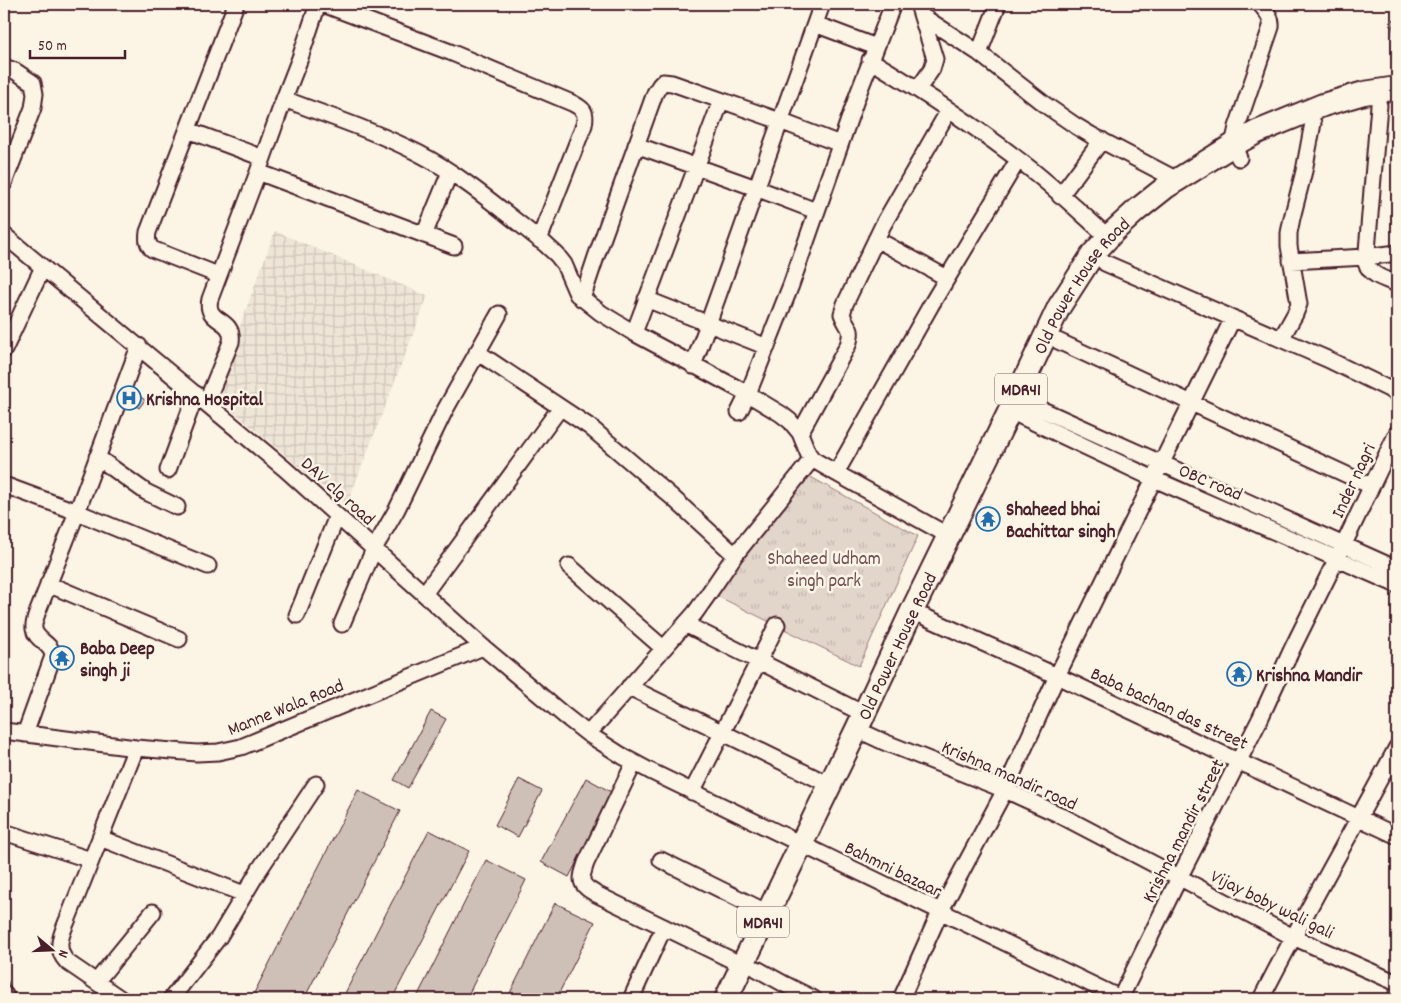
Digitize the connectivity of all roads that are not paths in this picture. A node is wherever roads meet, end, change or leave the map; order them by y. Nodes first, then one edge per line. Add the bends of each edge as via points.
1 (236, 4) edge
2 (318, 4) edge
3 (324, 4) edge
4 (822, 4) edge
5 (893, 4) edge
6 (998, 4) edge
7 (1260, 4) edge
8 (924, 10) edge
9 (815, 24) junction
10 (979, 53) junction
11 (873, 54) junction
12 (4, 66) edge
13 (1397, 88) edge
14 (918, 89) junction
15 (284, 100) junction
16 (722, 101) junction
17 (1388, 104) edge
18 (948, 110) junction
19 (780, 121) junction
20 (1313, 123) junction
21 (188, 130) junction
22 (1102, 140) junction
23 (840, 144) junction
24 (636, 145) junction
25 (1236, 151) junction
26 (1018, 160) junction
27 (261, 165) junction
28 (697, 166) junction
29 (450, 172) junction
30 (1177, 180) junction
31 (4, 183) edge
32 (756, 188) junction
33 (1060, 196) junction
34 (816, 211) junction
35 (4, 235) edge
36 (424, 235) junction
37 (1108, 237) junction
38 (876, 239) junction
39 (539, 240) junction
40 (454, 246) dead end
41 (1397, 253) edge
42 (1366, 257) junction
43 (1291, 260) junction
44 (1105, 262) junction
45 (43, 267) junction
46 (218, 275) junction
47 (948, 278) junction
48 (1397, 284) edge
49 (582, 299) junction
50 (646, 300) junction
51 (499, 314) dead end
52 (1233, 318) junction
53 (707, 324) junction
54 (634, 333) junction
55 (1281, 339) junction
56 (1058, 341) junction
57 (139, 346) junction
58 (767, 347) junction
59 (4, 350) edge
60 (478, 352) junction
61 (693, 366) junction
62 (1397, 393) edge
63 (748, 394) junction
64 (201, 398) junction
65 (1192, 403) junction
66 (1019, 407) junction
67 (560, 408) junction
68 (739, 412) dead end
69 (800, 433) junction
70 (1397, 433) edge
71 (97, 457) junction
72 (812, 459) junction
73 (1162, 464) junction
74 (168, 470) dead end
75 (836, 473) junction
76 (1154, 479) junction
77 (4, 484) edge
78 (1371, 486) junction
79 (177, 507) dead end
80 (77, 512) junction
81 (337, 516) junction
82 (949, 536) junction
83 (374, 549) junction
84 (1341, 551) junction
85 (735, 555) junction
86 (208, 566) dead end
87 (569, 566) dead end
88 (1397, 568) edge
89 (48, 584) junction
90 (1397, 585) edge
91 (424, 594) junction
92 (297, 615) dead end
93 (925, 617) junction
94 (342, 624) dead end
95 (685, 624) junction
96 (777, 625) dead end
97 (178, 639) dead end
98 (483, 646) junction
99 (663, 648) junction
100 (759, 661) junction
101 (1057, 676) junction
102 (629, 687) junction
103 (867, 724) junction
104 (4, 731) edge
105 (723, 733) junction
106 (25, 734) junction
107 (588, 734) junction
108 (1397, 747) edge
109 (136, 748) junction
110 (1239, 762) junction
111 (634, 763) junction
112 (650, 771) joint
113 (316, 784) dead end
114 (830, 785) junction
115 (1005, 790) junction
116 (692, 792) junction
117 (1359, 819) junction
118 (4, 832) edge
119 (1397, 836) edge
120 (100, 838) junction
121 (808, 848) junction
122 (1133, 854) joint
123 (91, 860) junction
124 (660, 860) dead end
125 (1179, 878) junction
126 (244, 894) junction
127 (153, 912) dead end
128 (940, 912) junction
129 (768, 913) junction
130 (664, 927) junction
131 (1293, 937) junction
132 (750, 967) junction
133 (96, 982) junction
134 (1397, 983) edge
135 (4, 994) edge
136 (1397, 994) edge
137 (7, 999) edge
138 (120, 999) edge
139 (171, 999) edge
140 (631, 999) edge
141 (726, 999) edge
142 (742, 999) edge
143 (814, 999) edge
144 (900, 999) edge
145 (1120, 999) edge
146 (1261, 999) edge
147 (1395, 999) edge

1 - 21 street
2 - 15 street
3 - 39 street via 485,67 572,103 585,112 584,125
4 - 9 street
5 - 11 street
6 - 10 street
7 - 25 street via 1269,16 1271,27 1241,112
8 - 10 street
8 - 14 street via 935,59
9 - 11 street
9 - 19 street
10 - 22 street via 1044,104
11 - 14 street
11 - 23 street
12 - 31 street via 33,83 35,94 33,108
13 - 25 highway, Old Power House Road / MDR41 via 1364,93 1323,105 1273,125
14 - 18 street
15 - 27 street
15 - 29 street via 388,139
16 - 19 street
16 - 24 street via 663,82 655,93
16 - 28 street
17 - 20 highway, Old Power House Road / MDR41
17 - 42 street
18 - 26 street
18 - 38 street
19 - 23 street
19 - 32 street
20 - 25 highway, Old Power House Road / MDR41 via 1263,145
20 - 43 street via 1289,232
21 - 27 street
21 - 46 street via 148,232 148,244 158,252
22 - 30 street
22 - 33 street
23 - 34 street
24 - 28 street
24 - 49 street
25 - 30 highway, Old Power House Road / MDR41
25 - 44 highway, Old Power House Road / MDR41 via 1153,215
26 - 33 street
26 - 47 street
27 - 36 street
27 - 46 street
28 - 32 street
28 - 50 street
29 - 36 street
29 - 39 street
30 - 37 highway, Old Power House Road / MDR41
32 - 34 street
32 - 53 street
33 - 37 street
34 - 58 street
35 - 45 street, DAV clg road
36 - 40 street
37 - 66 highway, Old Power House Road / MDR41 via 1059,307
38 - 47 street
38 - 69 street via 842,310 851,332 848,345
39 - 49 street via 564,264 574,290
41 - 42 street
42 - 43 street
42 - 48 street via 1373,274
43 - 55 street via 1299,304
44 - 52 street
44 - 56 highway, Old Power House Road / MDR41 via 1071,314
45 - 57 street, DAV clg road
45 - 59 street
46 - 64 street via 209,309 232,335
47 - 75 street
49 - 54 street
50 - 53 street
50 - 54 street
51 - 60 street
52 - 55 street
52 - 65 street
53 - 58 street
53 - 61 street
54 - 61 street
55 - 62 street
56 - 65 street
56 - 66 highway, Old Power House Road / MDR41
57 - 64 street, DAV clg road
57 - 71 street
58 - 63 street
60 - 67 street
60 - 83 street via 457,385
61 - 63 street
63 - 68 street
63 - 69 street via 790,421
64 - 74 street
64 - 81 street, DAV clg road
65 - 73 street
65 - 78 street
66 - 73 street, OBC road
66 - 76 street, OBC road
66 - 82 highway, Old Power House Road / MDR41
66 - 93 highway, Old Power House Road / MDR41
67 - 85 street via 590,427
67 - 91 street
69 - 72 street
70 - 78 street, Inder nagri
71 - 79 street via 146,492
71 - 80 street
72 - 75 street
72 - 85 street
73 - 76 street
73 - 84 street, OBC road
75 - 82 street
76 - 84 street, OBC road
76 - 101 street
77 - 80 street
78 - 84 street, Inder nagri
80 - 86 street
80 - 89 street
81 - 83 street, DAV clg road
81 - 92 street
82 - 103 highway, Old Power House Road / MDR41 via 912,611
83 - 91 street, DAV clg road
83 - 94 street
84 - 88 street, OBC road
84 - 90 street, OBC road
84 - 110 street, Krishna mandir street
85 - 95 street
87 - 99 street
89 - 97 street
89 - 106 street via 34,626 54,656
91 - 98 street, DAV clg road
93 - 101 street, Baba bachan das street
93 - 103 highway, Old Power House Road / MDR41
95 - 99 street
95 - 100 street, Krishna mandir road
96 - 100 street
98 - 107 street, DAV clg road
98 - 109 street, Manne Wala Road via 241,747 197,753
99 - 102 street
100 - 103 street, Krishna mandir road
100 - 105 street
101 - 110 street, Baba bachan das street
101 - 115 street
102 - 105 street
102 - 107 street
103 - 114 highway, Old Power House Road / MDR41
103 - 115 street, Krishna mandir road via 884,742
103 - 121 highway, Old Power House Road / MDR41
104 - 106 street, Manne Wala Road
105 - 114 street
105 - 116 street
106 - 109 street, Manne Wala Road
107 - 111 street, DAV clg road
108 - 117 street
109 - 120 street
110 - 117 street, Baba bachan das street
110 - 125 street, Krishna mandir street
111 - 112 street, DAV clg road
111 - 130 street via 586,863 582,881 585,888
112 - 116 street, Bahmni bazaar
113 - 126 street
114 - 121 highway, Old Power House Road / MDR41
115 - 122 street, Krishna mandir road
115 - 128 street
116 - 121 street, Bahmni bazaar
117 - 119 street, Baba bachan das street
117 - 131 street
118 - 123 street
120 - 123 street
120 - 126 street
121 - 128 street, Bahmni bazaar
121 - 129 highway, MDR41
121 - 132 highway, MDR41
122 - 125 street, Vijay boby wali gali
123 - 133 street via 62,934 59,950 67,962
124 - 129 street
125 - 131 street, Vijay boby wali gali
125 - 145 street, Krishna mandir street
126 - 139 street via 219,937
127 - 133 street
128 - 144 street
128 - 145 street, Bahmni bazaar
129 - 132 highway, MDR41
130 - 132 street
130 - 140 street
131 - 134 street, Vijay boby wali gali
131 - 146 street
132 - 141 highway, MDR41
132 - 142 highway, MDR41
132 - 143 street
133 - 138 street
135 - 137 street
136 - 147 street

